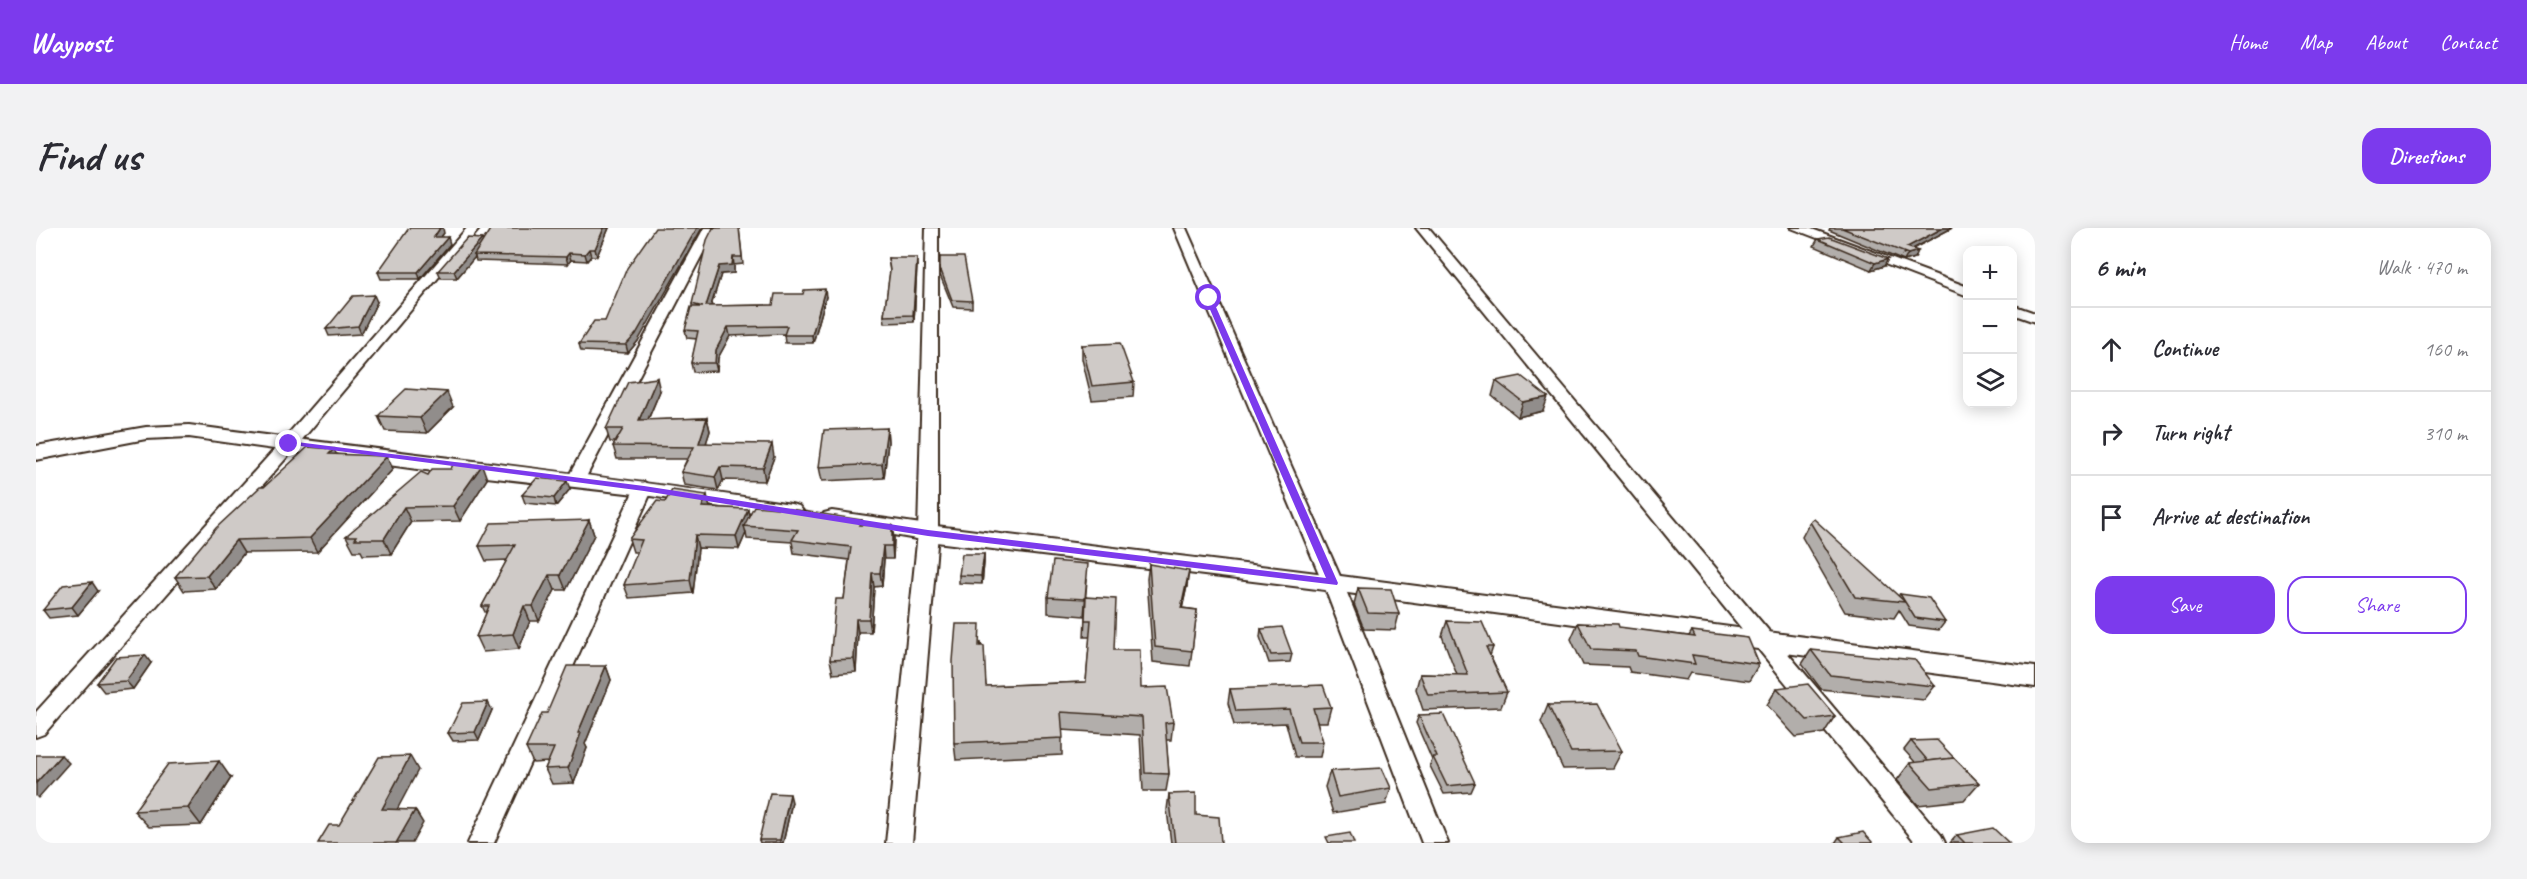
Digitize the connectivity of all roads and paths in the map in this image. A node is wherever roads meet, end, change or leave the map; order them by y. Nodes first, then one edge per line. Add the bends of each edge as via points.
1 (474, 228) edge
2 (710, 228) edge
3 (932, 228) edge
4 (1180, 228) edge
5 (1422, 228) edge
6 (1797, 228) edge
7 (1963, 290) edge
8 (2017, 311) edge
9 (2035, 318) edge
10 (289, 444) junction
11 (36, 453) edge
12 (575, 481) junction
13 (644, 488) junction
14 (928, 533) junction
15 (1333, 583) junction
16 (1764, 642) junction
17 (2035, 677) edge
18 (36, 728) edge
19 (481, 843) edge
20 (899, 843) edge
21 (1435, 843) edge
22 (1932, 843) edge

1 - 10 street
2 - 12 street
3 - 14 street
4 - 15 street
5 - 16 street
6 - 7 street
8 - 9 street
10 - 11 street via 189,431 146,433
10 - 12 street
10 - 18 street
12 - 13 street
13 - 14 street
13 - 19 street
14 - 15 street
14 - 20 street
15 - 16 street
15 - 21 street
16 - 17 street
16 - 22 street

